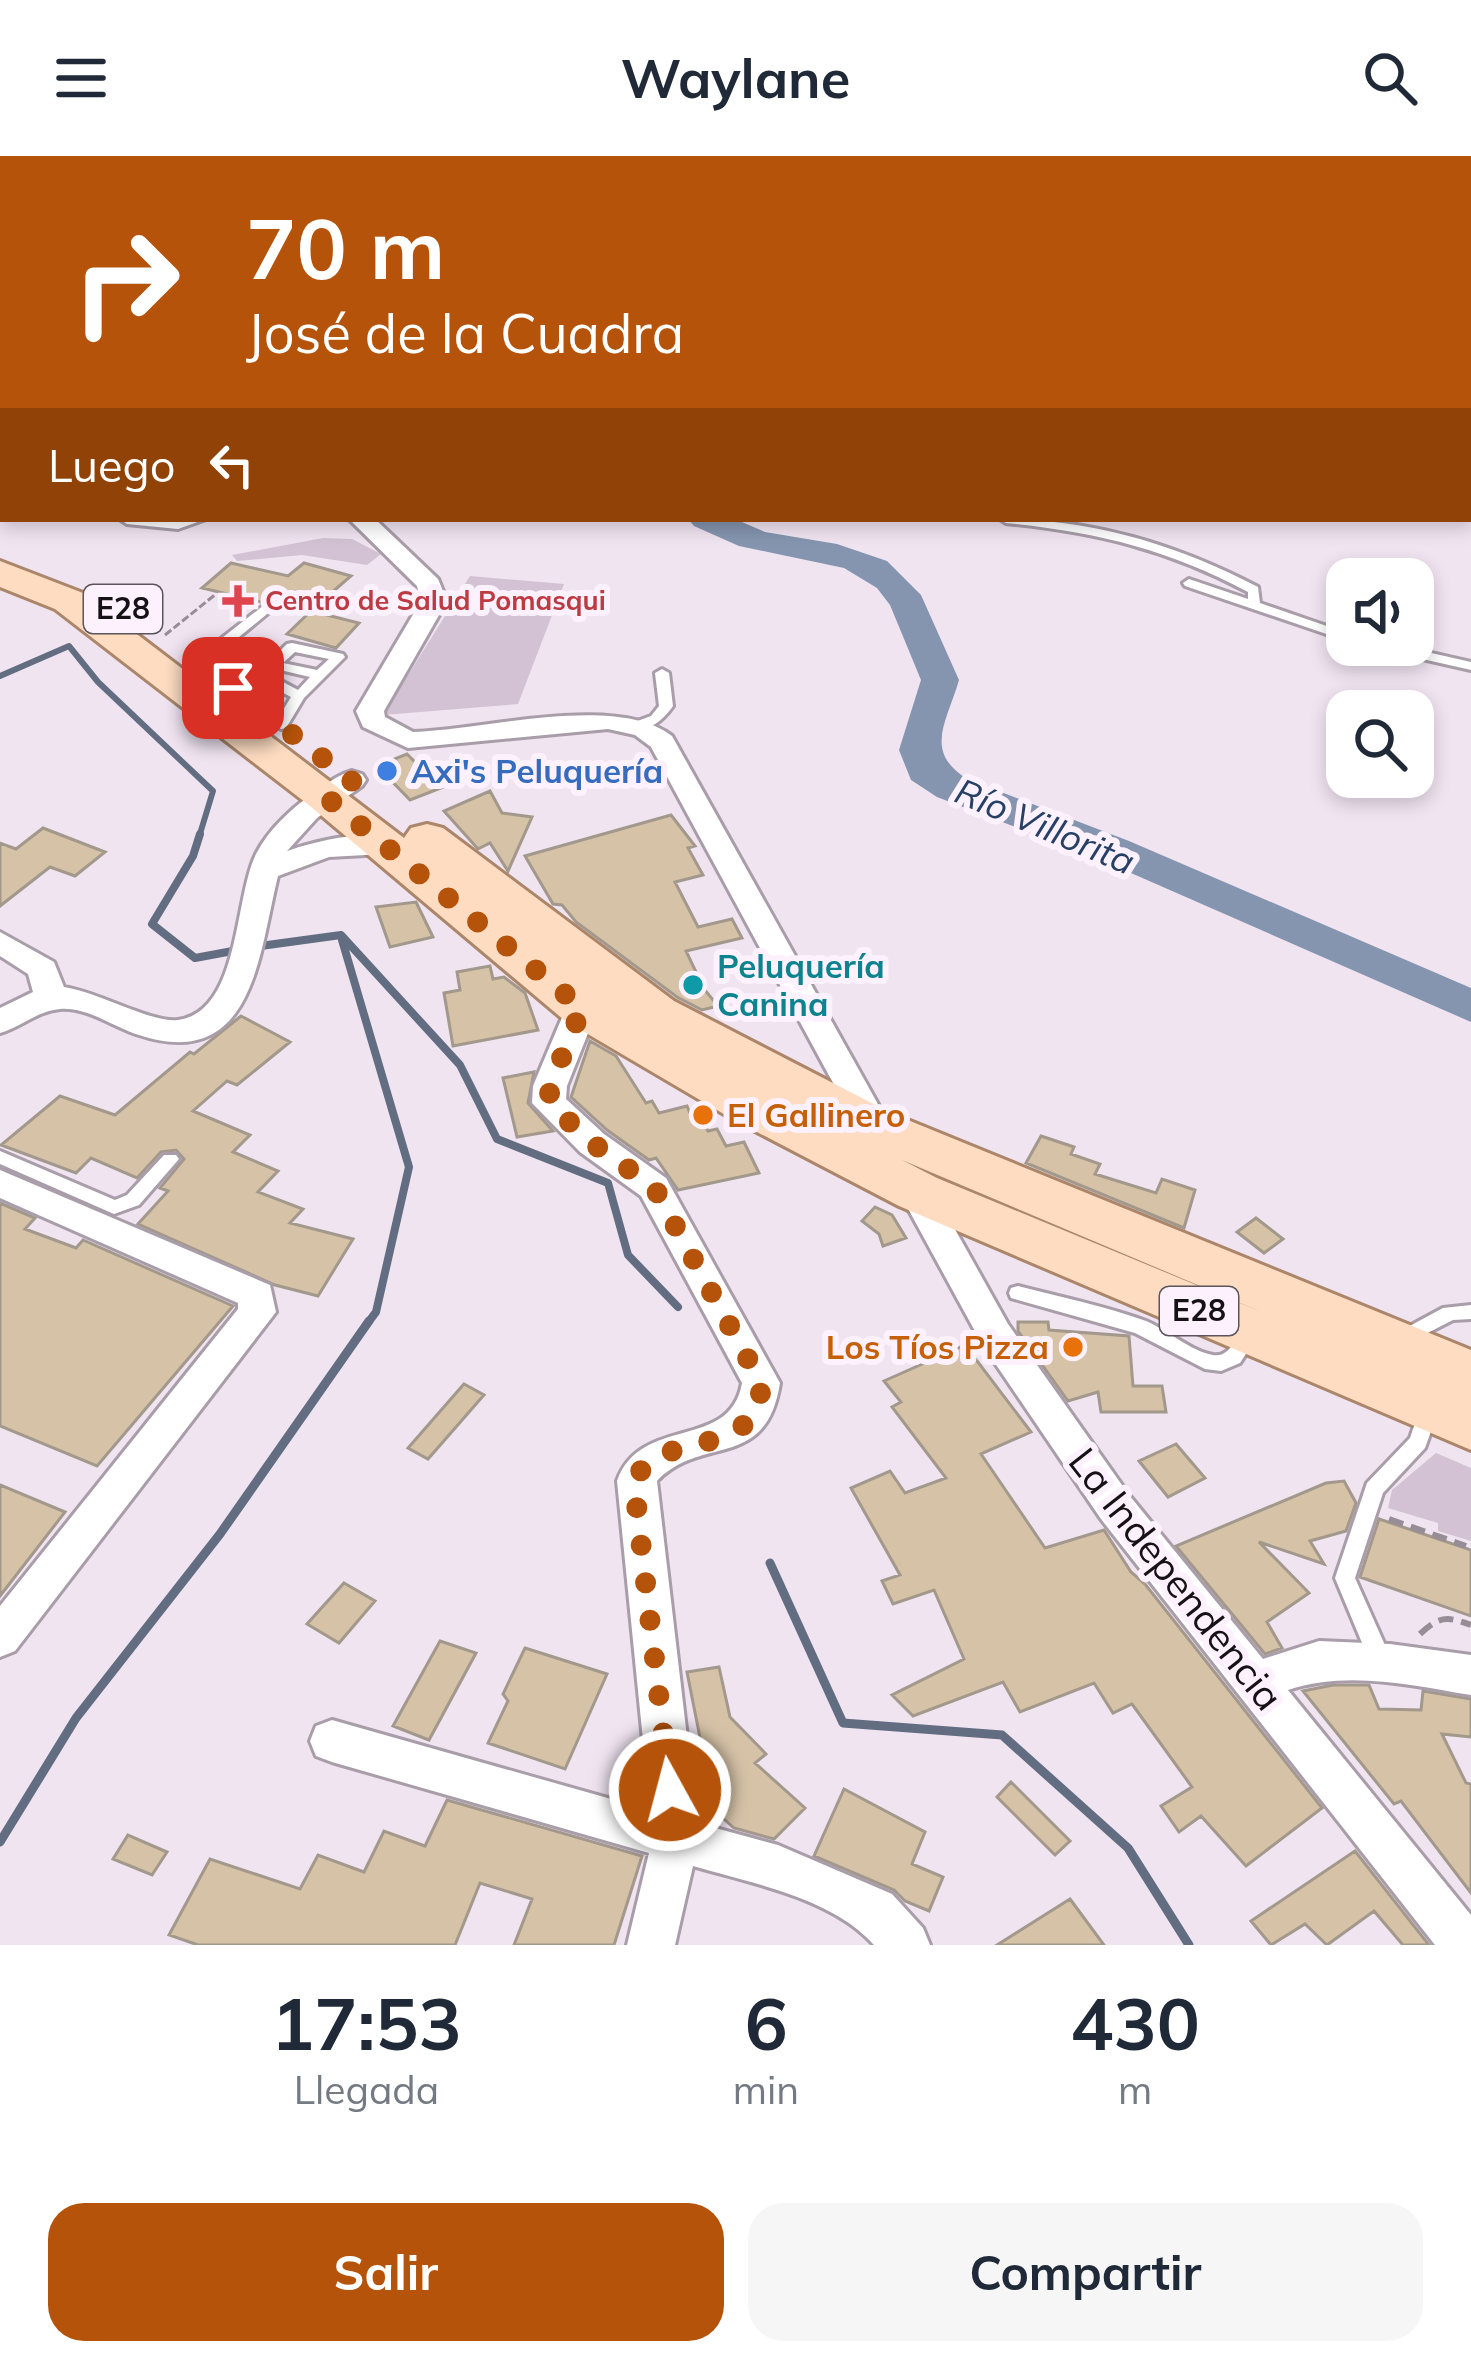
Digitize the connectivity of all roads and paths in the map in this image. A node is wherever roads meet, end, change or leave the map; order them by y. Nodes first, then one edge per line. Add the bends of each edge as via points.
1 (147, 522) edge
2 (189, 522) edge
3 (373, 522) edge
4 (1034, 522) edge
5 (0, 555) edge
6 (0, 574) edge
7 (1189, 583) dead end
8 (216, 594) dead end
9 (1254, 604) junction
10 (268, 606) dead end
11 (1326, 630) edge
12 (165, 635) junction
13 (1434, 657) edge
14 (274, 664) junction
15 (1471, 665) edge
16 (662, 673) dead end
17 (320, 675) junction
18 (224, 682) junction
19 (281, 724) junction
20 (637, 726) junction
21 (339, 789) junction
22 (384, 845) junction
23 (265, 869) junction
24 (0, 942) edge
25 (50, 996) junction
26 (582, 1008) junction
27 (0, 1022) edge
28 (874, 1127) junction
29 (0, 1157) edge
30 (170, 1159) dead end
31 (928, 1181) junction
32 (0, 1183) edge
33 (1018, 1293) dead end
34 (1471, 1312) edge
35 (1251, 1333) junction
36 (1394, 1344) junction
37 (1457, 1403) edge
38 (1367, 1511) junction
39 (1466, 1546) dead end
40 (1471, 1625) edge
41 (4, 1626) edge
42 (1373, 1642) joint
43 (1471, 1675) edge
44 (1255, 1681) junction
45 (332, 1742) dead end
46 (676, 1837) junction
47 (651, 1945) edge
48 (906, 1945) edge
49 (1465, 1945) edge

1 - 2 lane
3 - 20 street via 429,584 434,601 370,711 373,721 408,740 608,721
4 - 9 lane via 1193,556 1254,590
5 - 12 main road, E28 via 87,585
6 - 18 main road, E28
7 - 9 lane
8 - 12 path
9 - 11 lane
10 - 18 lane
12 - 18 main road, E28
13 - 15 lane
14 - 17 lane
14 - 17 lane via 292,647 338,657
14 - 18 lane
16 - 20 lane via 666,706
17 - 19 lane
18 - 19 main road, E28
19 - 21 main road, E28
20 - 28 street via 662,742
21 - 22 main road, E28
21 - 23 street via 284,832
21 - 28 main road, E28 via 656,1013
22 - 23 street via 325,848
22 - 26 main road, E28
23 - 25 street via 239,979 212,1020 160,1032 80,996
24 - 25 street via 43,969
25 - 27 street
26 - 31 main road, E28 via 752,1107
26 - 46 street via 549,1103 662,1199 761,1383 749,1420 650,1461 638,1475
28 - 31 main road, E28
29 - 30 lane via 114,1207 133,1200
31 - 35 main road, E28
31 - 36 main road, E28
31 - 44 street, La Independencia via 935,1230 1023,1379
32 - 41 street via 257,1295 256,1312
33 - 35 lane via 1141,1327 1221,1364
34 - 36 lane via 1450,1313
35 - 37 main road, E28
36 - 37 main road, E28
37 - 38 lane via 1374,1489
38 - 39 path
38 - 42 lane via 1345,1578
40 - 42 path via 1437,1618 1426,1623 1419,1643
43 - 44 street via 1319,1660
44 - 49 street, La Independencia
45 - 46 street
46 - 47 street
46 - 48 street via 844,1893 875,1910

